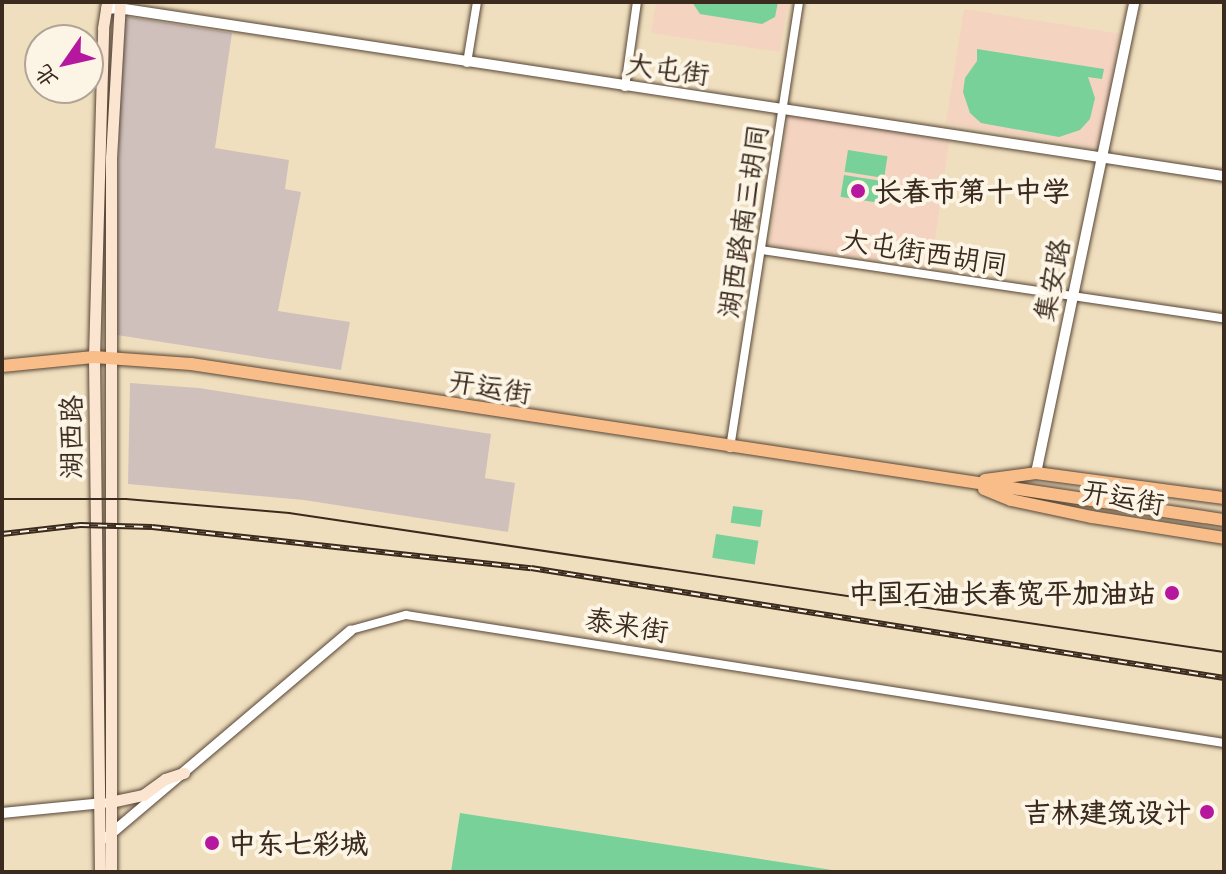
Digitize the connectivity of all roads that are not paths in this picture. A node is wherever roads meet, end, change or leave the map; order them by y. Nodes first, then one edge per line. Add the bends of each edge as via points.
1 (477, 2) edge
2 (637, 2) edge
3 (799, 2) edge
4 (1134, 2) edge
5 (113, 5) edge
6 (467, 63) junction
7 (625, 87) junction
8 (783, 109) junction
9 (1101, 157) junction
10 (1224, 176) edge
11 (761, 250) junction
12 (1073, 296) junction
13 (1224, 318) edge
14 (94, 357) junction
15 (110, 358) junction
16 (2, 366) edge
17 (730, 448) junction
18 (1036, 473) junction
19 (970, 483) junction
20 (1224, 498) edge
21 (1224, 520) edge
22 (1224, 538) edge
23 (351, 630) joint
24 (1224, 743) edge
25 (184, 773) junction
26 (110, 802) junction
27 (97, 804) junction
28 (2, 813) edge
29 (111, 834) junction
30 (99, 844) junction
31 (100, 872) edge
32 (111, 872) edge

1 - 6 street
2 - 7 street
3 - 8 street, 湖西路南三胡同
4 - 9 street, 集安路
5 - 6 street, 大屯街
5 - 14 main road, 湖西路
5 - 15 main road, 湖西路
6 - 7 street, 大屯街
7 - 8 street, 大屯街
8 - 9 street, 大屯街
8 - 11 street, 湖西路南三胡同
9 - 10 street, 大屯街
9 - 12 street, 集安路
11 - 12 street, 大屯街西胡同
11 - 17 street, 湖西路南三胡同
12 - 13 street, 大屯街西胡同
12 - 18 street, 集安路
14 - 15 main road, 开运街
14 - 16 main road, 开运街
14 - 27 main road, 湖西路
15 - 17 main road, 开运街 via 191,364
15 - 26 main road, 湖西路
17 - 19 main road, 开运街
18 - 19 main road, 开运街
18 - 20 main road, 开运街
19 - 21 main road, 开运街
19 - 22 main road, 开运街 via 1011,500
23 - 24 street, 泰来街 via 406,615
23 - 25 street, 泰来街
25 - 26 main road via 143,795
25 - 29 street, 泰来街
26 - 27 street
26 - 29 main road, 湖西路
27 - 28 street
27 - 30 main road, 湖西路
29 - 30 street, 泰来街
29 - 32 main road, 湖西路
30 - 31 main road, 湖西路

